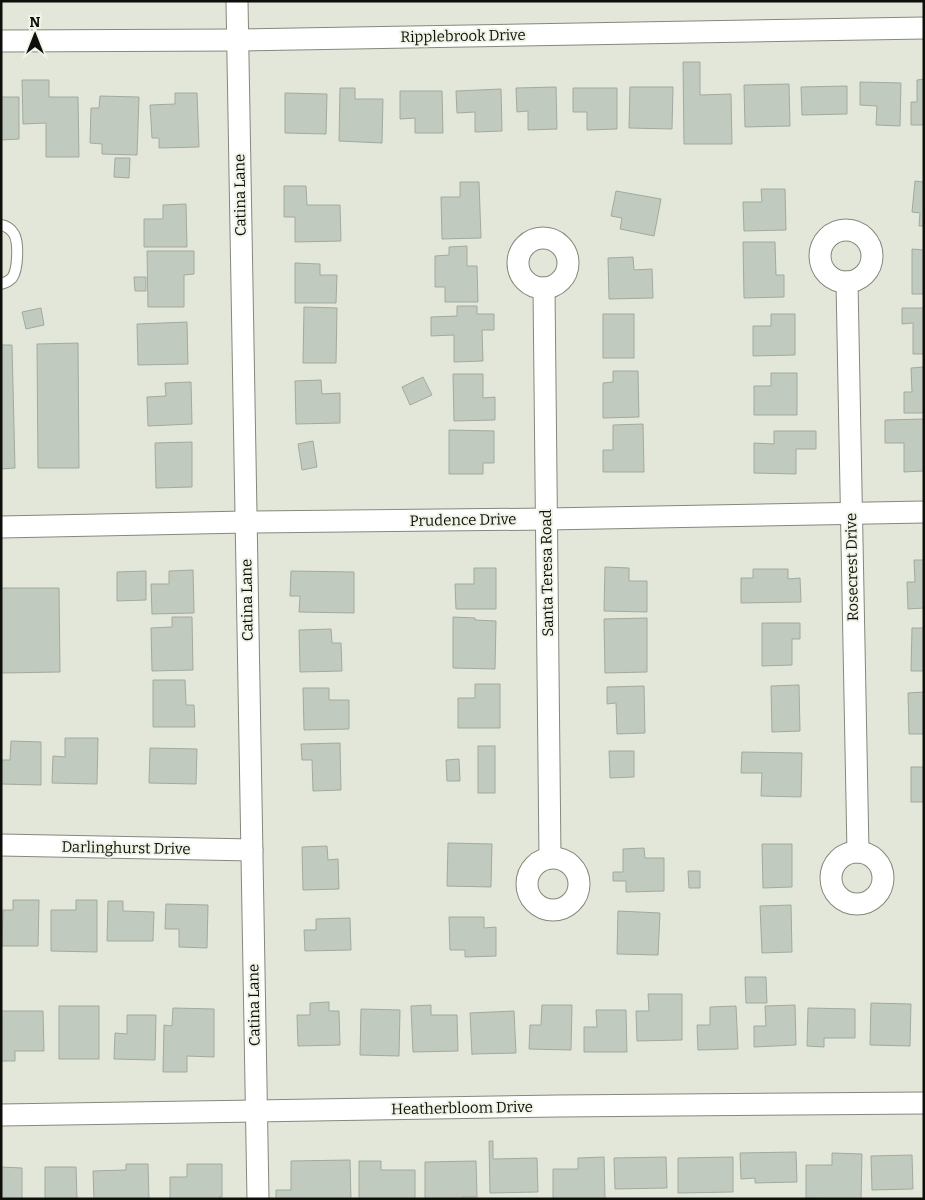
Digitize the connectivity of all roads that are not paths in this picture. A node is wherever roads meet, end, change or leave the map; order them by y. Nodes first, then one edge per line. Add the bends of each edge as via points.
1 (237, 1) edge
2 (924, 28) edge
3 (238, 40) junction
4 (1, 41) edge
5 (1, 225) edge
6 (847, 282) dead end
7 (1, 284) edge
8 (544, 288) dead end
9 (924, 512) edge
10 (852, 513) junction
11 (547, 519) junction
12 (246, 522) junction
13 (1, 527) edge
14 (1, 846) edge
15 (252, 850) junction
16 (858, 852) dead end
17 (550, 858) dead end
18 (924, 1103) edge
19 (256, 1111) junction
20 (1, 1115) edge
21 (258, 1199) edge

1 - 3 street, Catina Lane
2 - 3 street, Ripplebrook Drive
3 - 4 street, Ripplebrook Drive
3 - 12 street, Catina Lane
5 - 7 lane via 14,234 17,262 13,277
6 - 10 street, Rosecrest Drive
8 - 11 street, Santa Teresa Road
9 - 10 street, Prudence Drive
10 - 11 street, Prudence Drive
10 - 16 street, Rosecrest Drive
11 - 12 street, Prudence Drive
11 - 17 street, Santa Teresa Road
12 - 13 street, Prudence Drive
12 - 15 street, Catina Lane
14 - 15 street, Darlinghurst Drive
15 - 19 street, Catina Lane
18 - 19 street, Heatherbloom Drive
19 - 20 street, Heatherbloom Drive
19 - 21 street, Catina Lane

